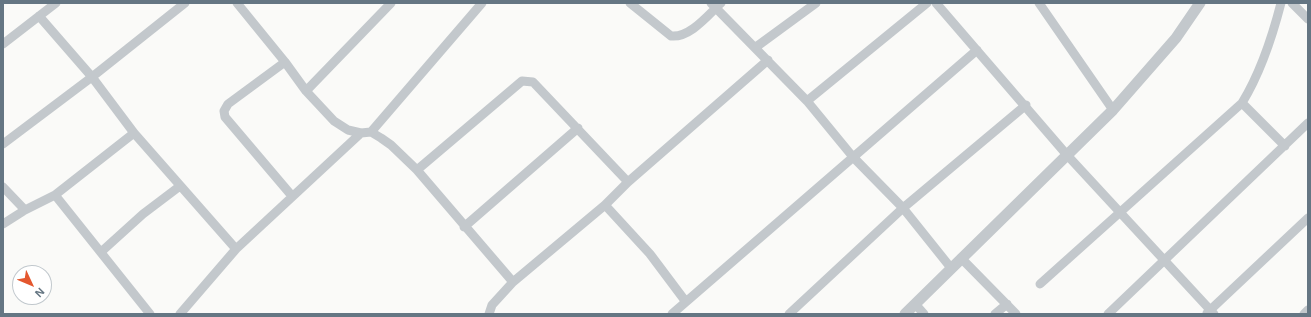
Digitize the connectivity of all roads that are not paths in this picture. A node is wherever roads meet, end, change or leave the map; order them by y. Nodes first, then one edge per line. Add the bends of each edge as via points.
1 (56, 3) edge
2 (185, 3) edge
3 (237, 3) edge
4 (391, 3) edge
5 (482, 3) edge
6 (630, 3) edge
7 (816, 3) edge
8 (927, 3) edge
9 (936, 3) edge
10 (1039, 3) edge
11 (1200, 3) edge
12 (1281, 3) edge
13 (1294, 4) edge
14 (716, 5) edge
15 (39, 16) junction
16 (1308, 19) edge
17 (3, 44) edge
18 (756, 47) junction
19 (977, 50) junction
20 (768, 60) junction
21 (285, 62) junction
22 (92, 77) junction
23 (306, 91) junction
24 (807, 101) junction
25 (1242, 103) junction
26 (1026, 106) junction
27 (1113, 110) junction
28 (1308, 123) edge
29 (578, 128) junction
30 (371, 132) junction
31 (134, 133) junction
32 (361, 133) junction
33 (3, 144) edge
34 (1285, 146) junction
35 (1067, 155) junction
36 (853, 157) junction
37 (417, 170) junction
38 (628, 182) junction
39 (180, 186) junction
40 (3, 187) edge
41 (55, 195) junction
42 (292, 196) junction
43 (605, 205) junction
44 (903, 208) junction
45 (25, 210) junction
46 (1120, 212) junction
47 (1308, 218) edge
48 (3, 224) edge
49 (464, 227) junction
50 (236, 249) junction
51 (101, 252) junction
52 (961, 258) junction
53 (1165, 261) junction
54 (951, 268) junction
55 (513, 282) junction
56 (1040, 284) dead end
57 (686, 302) junction
58 (1006, 304) junction
59 (916, 305) junction
60 (490, 310) edge
61 (1308, 310) edge
62 (1210, 313) edge
63 (150, 314) edge
64 (180, 314) edge
65 (672, 314) edge
66 (789, 314) edge
67 (905, 314) edge
68 (924, 314) edge
69 (995, 314) edge
70 (1016, 314) edge
71 (1108, 314) edge
72 (1304, 314) edge

1 - 15 street
2 - 22 street
3 - 21 street
4 - 23 street
5 - 30 street
6 - 14 street via 675,37 687,33
7 - 18 street
8 - 24 street
9 - 19 street
10 - 27 street
11 - 27 street via 1176,38
12 - 25 street via 1272,40
13 - 16 street
14 - 18 street
15 - 17 street
15 - 22 street
18 - 20 street
19 - 26 street
19 - 36 street
20 - 24 street
20 - 38 street
21 - 23 street
21 - 42 street via 228,104 224,111 225,117
22 - 31 street
22 - 33 street
23 - 32 street via 341,127
24 - 36 street
25 - 34 street
25 - 46 street
26 - 35 street
26 - 44 street
27 - 35 street
28 - 34 street
29 - 37 street via 533,82 522,81
29 - 38 street
29 - 49 street
30 - 32 street
30 - 37 street via 391,145
31 - 39 street
31 - 41 street
32 - 42 street
34 - 53 street
35 - 46 street
35 - 52 street
36 - 44 street
36 - 57 street
37 - 49 street
38 - 43 street
39 - 50 street
39 - 51 street via 143,214
40 - 45 street
41 - 45 street
41 - 51 street
42 - 50 street
43 - 55 street
43 - 57 street via 650,254
44 - 54 street
44 - 66 street
45 - 48 street
46 - 53 street
46 - 56 street
47 - 62 street
49 - 55 street
50 - 64 street
51 - 63 street
52 - 54 street
52 - 58 street
53 - 62 street
53 - 71 street
54 - 59 street
55 - 60 street
57 - 65 street
58 - 69 street
58 - 70 street
59 - 67 street
59 - 68 street
61 - 72 street

